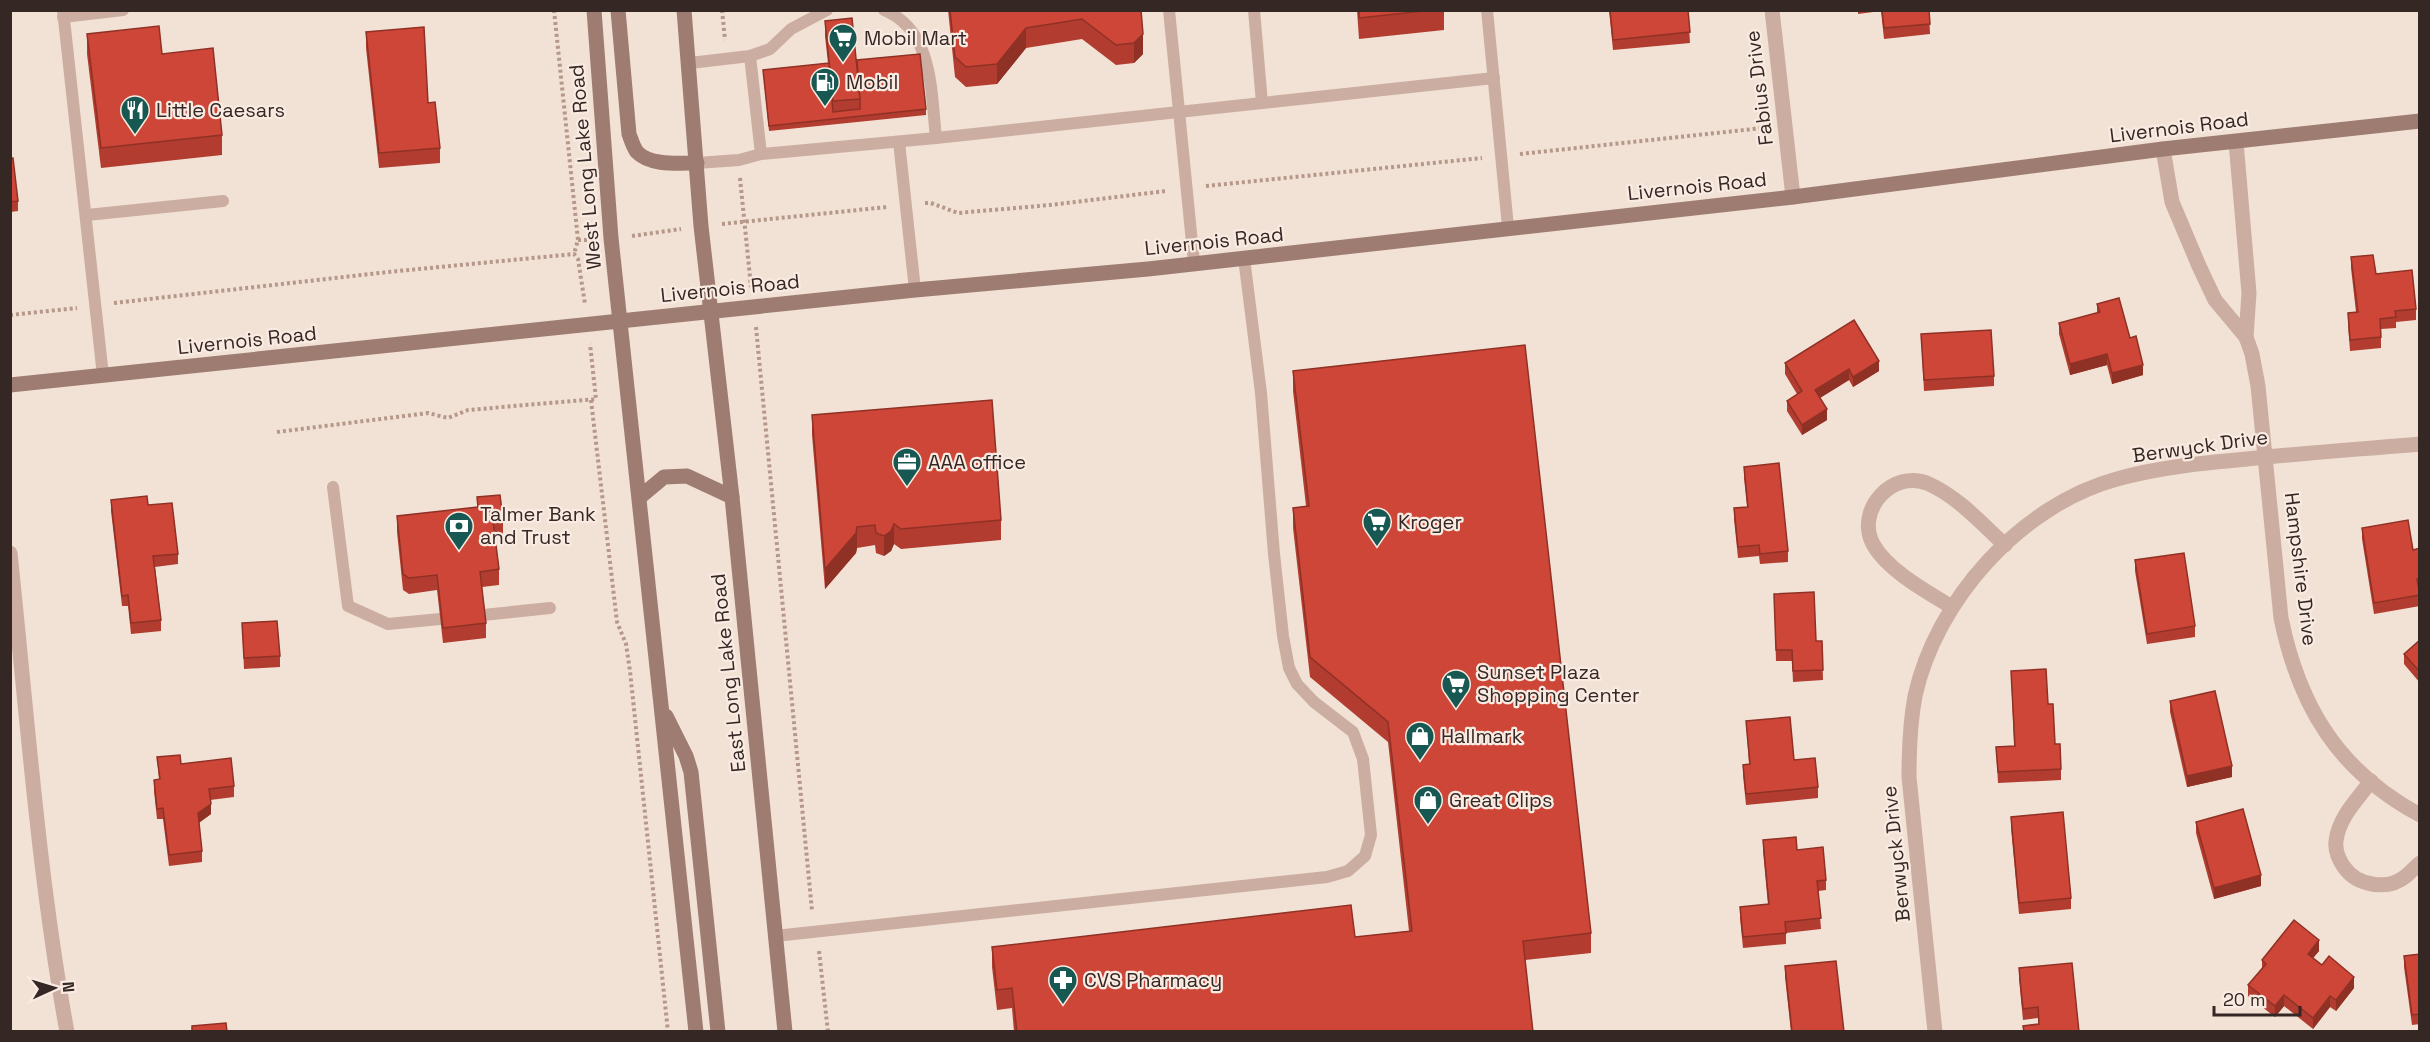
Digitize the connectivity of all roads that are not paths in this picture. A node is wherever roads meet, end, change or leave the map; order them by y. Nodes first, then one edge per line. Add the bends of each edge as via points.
1 (123, 10) edge
2 (594, 10) edge
3 (618, 10) edge
4 (674, 10) edge
5 (684, 10) edge
6 (827, 10) edge
7 (884, 10) edge
8 (1169, 10) edge
9 (1254, 10) edge
10 (1487, 10) edge
11 (1772, 10) edge
12 (63, 14) edge
13 (686, 40) junction
14 (750, 56) junction
15 (690, 63) junction
16 (1494, 78) junction
17 (1262, 103) junction
18 (1179, 111) junction
19 (2420, 121) edge
20 (936, 138) junction
21 (899, 142) junction
22 (2236, 142) junction
23 (2163, 149) junction
24 (761, 154) junction
25 (697, 163) junction
26 (1793, 197) junction
27 (223, 201) dead end
28 (87, 215) junction
29 (1508, 227) junction
30 (1244, 258) junction
31 (1194, 263) junction
32 (915, 290) junction
33 (711, 311) junction
34 (620, 321) junction
35 (2246, 338) junction
36 (103, 376) junction
37 (10, 385) edge
38 (2420, 444) edge
39 (2266, 457) junction
40 (333, 487) dead end
41 (640, 497) junction
42 (732, 497) junction
43 (2005, 544) junction
44 (10, 553) edge
45 (1952, 607) junction
46 (550, 608) dead end
47 (483, 615) edge
48 (440, 619) edge
49 (662, 708) junction
50 (2371, 781) junction
51 (2420, 815) edge
52 (2420, 863) edge
53 (775, 936) junction
54 (67, 1032) edge
55 (696, 1032) edge
56 (718, 1032) edge
57 (784, 1032) edge
58 (1935, 1032) edge

1 - 12 lane
2 - 34 main road, West Long Lake Road
3 - 25 main road via 629,134 637,152 652,160
4 - 13 main road
5 - 13 main road
6 - 14 lane via 791,29 770,49
7 - 20 lane via 896,15 920,45 928,65
8 - 18 lane
9 - 17 lane
10 - 16 lane
11 - 26 street, Fabius Drive
12 - 28 lane
13 - 15 main road
14 - 15 lane
14 - 24 lane
15 - 25 main road
16 - 17 lane
16 - 29 lane
17 - 18 lane
18 - 20 lane
18 - 31 lane
19 - 22 main road, Livernois Road
20 - 21 lane
21 - 24 lane
21 - 32 lane
22 - 23 main road, Livernois Road
22 - 35 street, Hampshire Drive via 2249,293
23 - 26 main road, Livernois Road
23 - 35 street, Hampshire Drive via 2172,202 2199,266 2215,300
24 - 25 lane
25 - 33 main road
26 - 29 main road, Livernois Road
27 - 28 lane
28 - 36 lane
29 - 30 main road, Livernois Road
30 - 31 main road, Livernois Road
30 - 53 lane via 1289,668 1297,684 1314,702 1353,732 1363,759 1371,835 1365,856 1348,871 1327,877
31 - 32 main road, Livernois Road
32 - 33 main road, Livernois Road
33 - 34 main road, Livernois Road
33 - 42 main road, East Long Lake Road
34 - 36 main road, Livernois Road
34 - 41 main road
35 - 39 street, Hampshire Drive via 2258,386
36 - 37 main road, Livernois Road
38 - 39 street, Berwyck Drive
39 - 43 street, Berwyck Drive via 2154,470 2115,479 2061,503
39 - 50 street, Hampshire Drive via 2287,647 2309,707 2346,759
40 - 48 lane via 348,606 388,624
41 - 42 main road via 664,477 687,476
41 - 49 main road
42 - 53 main road, East Long Lake Road
43 - 45 street, Berwyck Drive
43 - 45 street via 1929,484 1900,483 1876,499 1869,530 1882,557
44 - 54 street via 42,866
45 - 58 street, Berwyck Drive via 1925,663 1915,695 1910,736 1909,777
46 - 47 lane
49 - 55 main road
49 - 56 main road via 691,772
50 - 51 street, Hampshire Drive
50 - 52 street via 2342,818 2336,843 2339,860 2349,874 2376,885 2405,877
53 - 57 main road, East Long Lake Road

